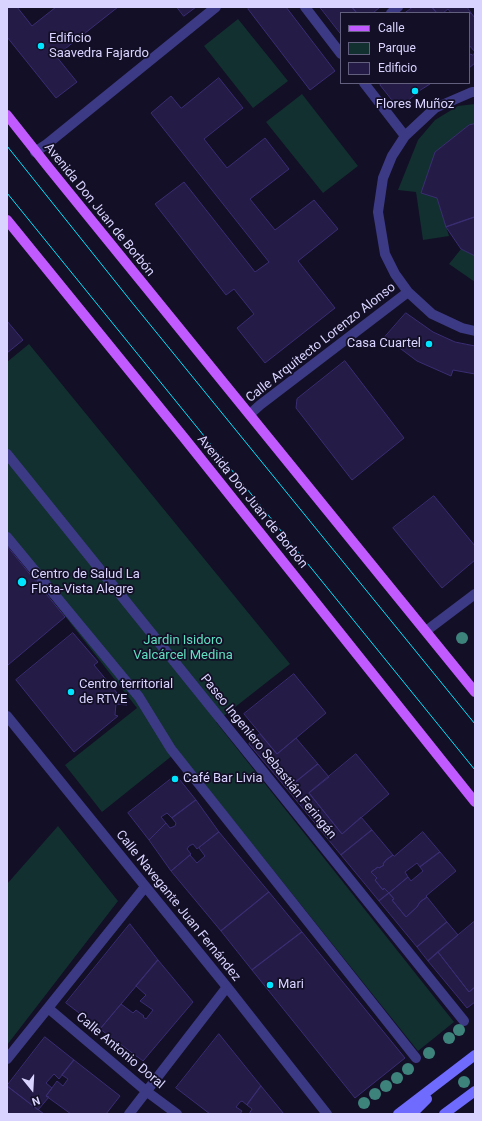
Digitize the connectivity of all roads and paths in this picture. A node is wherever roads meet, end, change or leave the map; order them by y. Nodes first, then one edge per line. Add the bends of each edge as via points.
1 (216, 7) edge
2 (305, 7) edge
3 (340, 52) edge
4 (365, 84) edge
5 (475, 92) edge
6 (7, 115) edge
7 (405, 136) junction
8 (35, 152) junction
9 (7, 220) edge
10 (408, 292) junction
11 (475, 331) edge
12 (250, 414) junction
13 (7, 454) edge
14 (7, 537) edge
15 (475, 594) edge
16 (426, 631) junction
17 (475, 692) edge
18 (7, 716) edge
19 (475, 802) edge
20 (144, 887) junction
21 (227, 987) junction
22 (48, 1008) junction
23 (464, 1021) dead end
24 (475, 1055) edge
25 (7, 1058) edge
26 (416, 1058) dead end
27 (447, 1077) junction
28 (146, 1091) junction
29 (475, 1091) edge
30 (129, 1114) edge
31 (178, 1114) edge
32 (327, 1114) edge
33 (398, 1114) edge
34 (412, 1114) edge
35 (444, 1114) edge

1 - 8 street
2 - 3 street
4 - 7 street
5 - 7 street via 435,108
6 - 8 main road, Avenida Don Juan de Borbón
7 - 10 street via 392,156 383,178 378,212 385,254
8 - 12 main road, Avenida Don Juan de Borbón
9 - 19 main road, Avenida Don Juan de Borbón
10 - 11 street via 432,314
10 - 12 street, Calle Arquitecto Lorenzo Alonso
12 - 16 main road, Avenida Don Juan de Borbón
13 - 23 street, Paseo Ingeniero Sebastián Feringán
14 - 26 street via 139,697 171,749
15 - 16 street
16 - 17 main road, Avenida Don Juan de Borbón
18 - 20 street, Calle Navegante Juan Fernández
20 - 21 street, Calle Navegante Juan Fernández
20 - 22 street
21 - 28 street
21 - 32 street, Calle Navegante Juan Fernández
22 - 25 street
22 - 28 street, Calle Antonio Doral
24 - 27 main road
27 - 33 main road
27 - 34 main road
28 - 30 street
28 - 31 street, Calle Antonio Doral
29 - 35 main road

